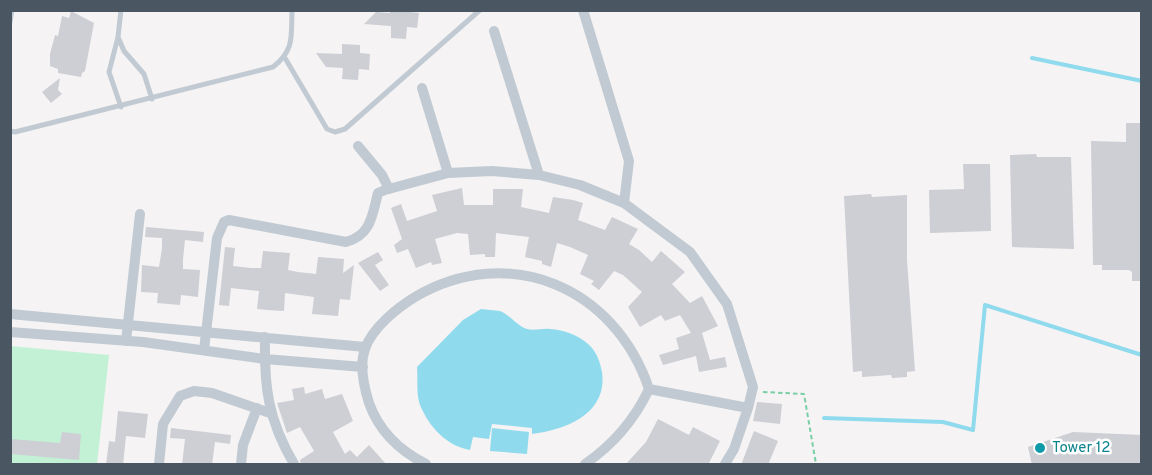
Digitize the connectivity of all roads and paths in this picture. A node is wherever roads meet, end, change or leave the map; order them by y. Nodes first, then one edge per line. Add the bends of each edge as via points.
1 (12, 10) edge
2 (121, 10) edge
3 (292, 10) edge
4 (480, 10) edge
5 (583, 10) edge
6 (10, 22) edge
7 (494, 31) dead end
8 (118, 37) junction
9 (285, 58) junction
10 (422, 88) dead end
11 (152, 99) junction
12 (121, 107) junction
13 (12, 132) edge
14 (358, 146) dead end
15 (448, 173) junction
16 (539, 175) junction
17 (389, 189) junction
18 (624, 203) junction
19 (140, 214) dead end
20 (10, 314) edge
21 (128, 323) junction
22 (206, 330) junction
23 (10, 332) edge
24 (265, 337) junction
25 (126, 341) junction
26 (365, 346) junction
27 (204, 351) junction
28 (265, 359) junction
29 (363, 367) junction
30 (649, 389) junction
31 (752, 391) junction
32 (257, 408) junction
33 (748, 408) junction
34 (270, 413) junction
35 (159, 465) edge
36 (241, 465) edge
37 (294, 465) edge
38 (426, 465) edge
39 (585, 465) edge
40 (725, 465) edge
41 (816, 465) edge

1 - 6 lane
2 - 8 lane
3 - 9 lane via 291,47
4 - 9 lane via 345,129 335,132 327,129
5 - 18 street via 628,161
7 - 16 street
8 - 11 lane via 124,51 144,74
8 - 12 lane via 109,72
9 - 11 lane via 273,67
10 - 15 street
11 - 12 lane
12 - 13 lane
14 - 17 street
15 - 16 street
15 - 17 street
16 - 18 street via 580,185
17 - 22 street via 378,193 366,231 346,242 224,222 217,238
18 - 31 street via 690,252 712,279 731,316
19 - 21 street
20 - 21 street
21 - 22 street
21 - 25 street
22 - 24 street
22 - 27 street
23 - 25 street
24 - 26 street
24 - 28 street
25 - 27 street
26 - 29 street
26 - 30 street via 398,309 440,284 488,273 521,275 553,283 596,308 629,344
27 - 28 street
28 - 29 street
28 - 34 street
29 - 38 street via 367,394 377,420 399,446
30 - 33 street
30 - 39 street via 623,432
31 - 33 street
31 - 41 path via 804,394
32 - 34 street
32 - 35 street via 212,393 194,391 180,396 163,424
32 - 36 street via 243,445
33 - 40 street
34 - 37 street

